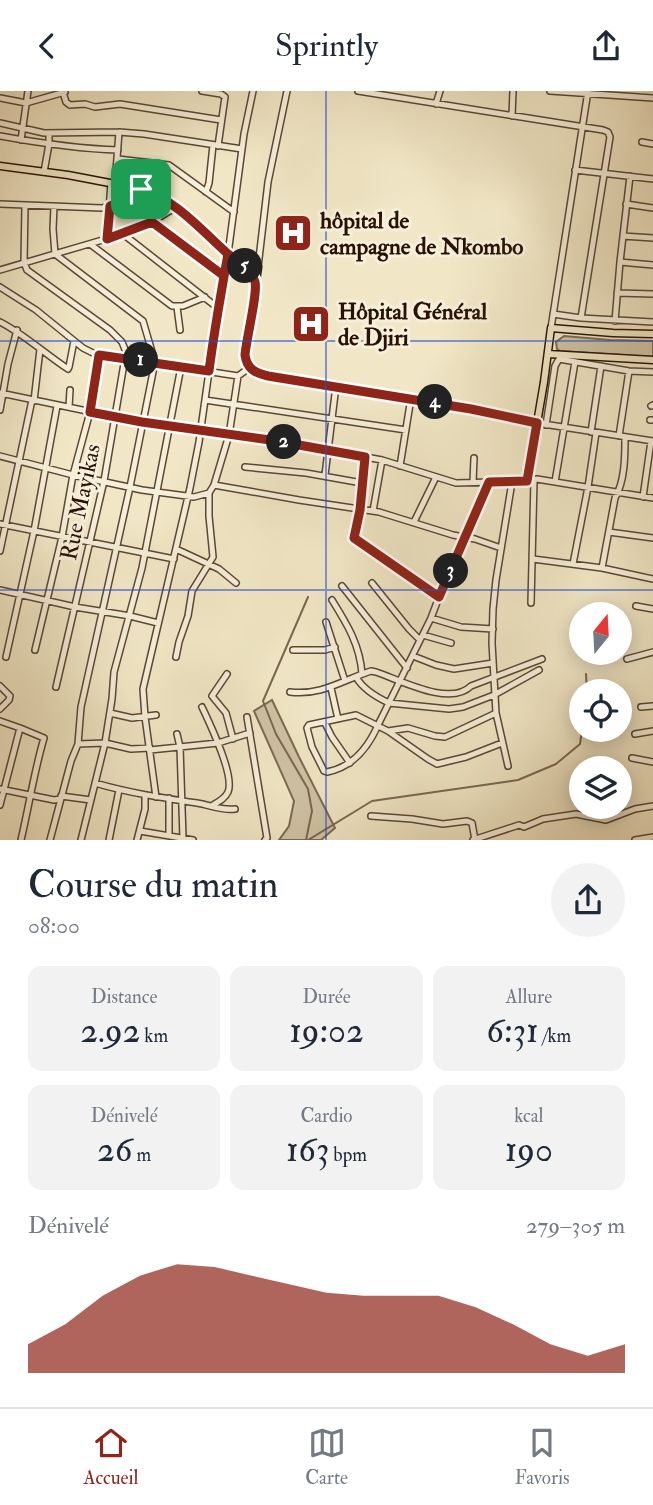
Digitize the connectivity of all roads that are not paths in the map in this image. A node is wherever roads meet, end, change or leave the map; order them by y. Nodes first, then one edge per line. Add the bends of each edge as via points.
1 (29, 91) edge
2 (202, 91) edge
3 (253, 91) edge
4 (287, 91) edge
5 (358, 91) edge
6 (440, 91) edge
7 (513, 91) edge
8 (550, 91) edge
9 (64, 92) edge
10 (588, 92) edge
11 (0, 98) edge
12 (653, 98) edge
13 (26, 103) junction
14 (436, 104) junction
15 (512, 115) junction
16 (221, 120) junction
17 (0, 123) edge
18 (582, 127) junction
19 (23, 128) junction
20 (119, 132) junction
21 (49, 133) junction
22 (0, 136) edge
23 (21, 140) junction
24 (642, 142) dead end
25 (49, 144) junction
26 (653, 145) edge
27 (215, 146) junction
28 (242, 149) junction
29 (118, 150) junction
30 (118, 159) junction
31 (0, 166) edge
32 (575, 170) junction
33 (44, 172) junction
34 (604, 173) junction
35 (630, 176) junction
36 (653, 179) edge
37 (113, 183) junction
38 (141, 189) junction
39 (206, 192) junction
40 (0, 204) edge
41 (626, 204) junction
42 (25, 205) junction
43 (54, 206) junction
44 (110, 206) junction
45 (176, 207) junction
46 (653, 208) edge
47 (233, 212) junction
48 (152, 222) junction
49 (123, 234) junction
50 (623, 236) junction
51 (653, 238) edge
52 (107, 239) junction
53 (89, 244) junction
54 (55, 254) junction
55 (228, 254) junction
56 (24, 262) junction
57 (620, 262) junction
58 (653, 265) edge
59 (254, 267) junction
60 (0, 270) edge
61 (224, 276) junction
62 (0, 287) edge
63 (617, 293) junction
64 (653, 294) edge
65 (205, 297) junction
66 (177, 307) junction
67 (218, 308) junction
68 (552, 314) junction
69 (581, 318) junction
70 (615, 321) junction
71 (0, 322) edge
72 (653, 322) edge
73 (551, 328) junction
74 (17, 330) junction
75 (180, 330) dead end
76 (653, 334) edge
77 (74, 341) junction
78 (40, 349) junction
79 (548, 354) junction
80 (99, 355) junction
81 (126, 358) junction
82 (653, 360) edge
83 (155, 362) junction
84 (575, 362) junction
85 (601, 366) junction
86 (181, 367) junction
87 (249, 368) junction
88 (209, 371) junction
89 (629, 371) junction
90 (653, 372) edge
91 (238, 376) junction
92 (335, 386) junction
93 (70, 390) dead end
94 (2, 393) edge
95 (411, 398) junction
96 (205, 400) junction
97 (33, 401) junction
98 (233, 404) junction
99 (57, 406) junction
100 (69, 407) junction
101 (0, 410) edge
102 (90, 412) junction
103 (116, 417) junction
104 (332, 420) junction
105 (142, 422) junction
106 (537, 423) junction
107 (546, 425) junction
108 (171, 426) junction
109 (563, 428) junction
110 (406, 430) junction
111 (201, 431) junction
112 (594, 432) junction
113 (229, 435) junction
114 (622, 436) junction
115 (652, 441) edge
116 (329, 451) junction
117 (0, 456) edge
118 (365, 457) junction
119 (474, 458) dead end
120 (382, 460) junction
121 (19, 461) junction
122 (400, 465) junction
123 (46, 467) junction
124 (245, 467) dead end
125 (74, 475) junction
126 (325, 475) junction
127 (436, 477) junction
128 (531, 480) junction
129 (104, 481) junction
130 (473, 482) junction
131 (489, 482) junction
132 (512, 482) junction
133 (555, 482) junction
134 (362, 483) junction
135 (214, 485) junction
136 (130, 487) junction
137 (588, 487) junction
138 (157, 492) junction
139 (619, 492) junction
140 (209, 493) junction
141 (188, 496) junction
142 (643, 497) junction
143 (653, 498) edge
144 (360, 510) junction
145 (373, 511) junction
146 (414, 522) junction
147 (3, 525) edge
148 (34, 531) junction
149 (609, 532) junction
150 (62, 537) junction
151 (465, 537) junction
152 (653, 538) edge
153 (89, 542) junction
154 (117, 548) junction
155 (501, 548) junction
156 (176, 549) junction
157 (0, 551) edge
158 (145, 552) junction
159 (174, 559) junction
160 (533, 559) junction
161 (573, 564) junction
162 (209, 565) junction
163 (602, 568) junction
164 (653, 579) edge
165 (236, 583) dead end
166 (372, 583) dead end
167 (342, 586) dead end
168 (0, 590) edge
169 (20, 595) junction
170 (439, 597) junction
171 (332, 600) dead end
172 (47, 601) junction
173 (531, 603) dead end
174 (636, 606) dead end
175 (75, 607) junction
176 (653, 609) edge
177 (104, 612) junction
178 (130, 616) junction
179 (432, 618) junction
180 (326, 621) dead end
181 (158, 623) junction
182 (493, 629) junction
183 (421, 638) junction
184 (451, 643) dead end
185 (335, 647) junction
186 (35, 650) dead end
187 (293, 650) dead end
188 (653, 652) edge
189 (413, 656) junction
190 (6, 657) dead end
191 (176, 657) dead end
192 (632, 657) edge
193 (542, 659) dead end
194 (493, 663) junction
195 (407, 668) junction
196 (540, 670) dead end
197 (227, 674) dead end
198 (359, 675) junction
199 (494, 677) junction
200 (400, 680) junction
201 (345, 681) junction
202 (0, 687) edge
203 (56, 687) dead end
204 (331, 688) junction
205 (290, 692) dead end
206 (494, 695) junction
207 (389, 703) junction
208 (653, 706) edge
209 (202, 707) dead end
210 (641, 707) dead end
211 (0, 709) edge
212 (110, 713) junction
213 (496, 713) junction
214 (156, 715) dead end
215 (145, 717) junction
216 (247, 717) dead end
217 (338, 719) junction
218 (0, 721) edge
219 (325, 723) junction
220 (378, 725) junction
221 (20, 728) junction
222 (388, 731) junction
223 (653, 731) edge
224 (250, 733) junction
225 (177, 734) dead end
226 (635, 734) dead end
227 (233, 739) junction
228 (105, 743) junction
229 (218, 743) junction
230 (502, 743) junction
231 (78, 744) junction
232 (180, 747) junction
233 (150, 749) junction
234 (632, 758) dead end
235 (653, 762) edge
236 (350, 763) junction
237 (508, 766) dead end
238 (95, 783) junction
239 (2, 789) edge
240 (118, 790) junction
241 (32, 795) junction
242 (145, 795) junction
243 (156, 797) junction
244 (60, 798) junction
245 (169, 798) junction
246 (91, 800) junction
247 (183, 801) junction
248 (0, 805) edge
249 (211, 806) junction
250 (653, 806) edge
251 (235, 809) dead end
252 (371, 816) dead end
253 (140, 831) junction
254 (169, 836) junction
255 (653, 837) edge
256 (183, 838) edge
257 (21, 840) edge
258 (50, 840) edge
259 (80, 840) edge
260 (109, 840) edge
261 (137, 840) edge
262 (193, 840) edge
263 (265, 840) edge
264 (474, 840) edge
265 (635, 840) edge

1 - 13 street
2 - 16 street via 224,96
3 - 28 street
4 - 59 street
5 - 14 street
6 - 14 street
7 - 15 street
8 - 10 street
9 - 13 street
9 - 16 street via 70,105 120,104
10 - 12 street
10 - 18 street
11 - 13 street
13 - 19 street
14 - 15 street
15 - 18 street
16 - 27 street
17 - 19 street
18 - 32 street
18 - 34 street via 610,135
19 - 21 street
19 - 23 street
20 - 21 street
20 - 27 street
20 - 29 street
21 - 25 street
22 - 23 street
23 - 25 street
24 - 26 street
25 - 29 street
25 - 33 street
27 - 28 street
27 - 39 street
28 - 47 street
29 - 30 street
30 - 37 street
30 - 39 street via 169,165
31 - 33 main road
32 - 34 street
32 - 68 street
33 - 37 main road
34 - 35 street
34 - 69 street
35 - 36 street
35 - 41 street
37 - 38 main road
37 - 44 street
38 - 44 street via 135,197
38 - 45 main road
39 - 47 street
40 - 42 street
41 - 46 street
41 - 50 street
42 - 43 street
42 - 56 street
43 - 44 street
43 - 54 street
44 - 52 street
45 - 48 street
45 - 55 main road
47 - 55 street
48 - 49 street
48 - 61 street
49 - 52 street
49 - 65 street
50 - 51 street
50 - 57 street
52 - 53 street
53 - 54 street
53 - 66 street
54 - 56 street
54 - 83 street via 143,321
55 - 59 main road
55 - 61 street
56 - 60 street
56 - 81 street via 30,272 117,336
57 - 58 street
57 - 63 street
59 - 87 main road via 256,283 245,351
61 - 67 street
62 - 77 street
63 - 64 street
63 - 70 street
65 - 66 street
65 - 67 street
66 - 75 street
67 - 88 street
68 - 69 street
68 - 73 street
69 - 70 street
70 - 72 street
71 - 74 street
73 - 76 main road
73 - 79 main road
74 - 78 street
74 - 94 street
77 - 78 street via 68,369
77 - 80 street
78 - 97 street
79 - 82 main road
79 - 106 main road
80 - 81 street
80 - 102 street
81 - 83 street
81 - 103 street, Rue Mayikas
83 - 86 street
83 - 105 street
84 - 85 street
84 - 107 street via 561,359 556,363
84 - 109 street
85 - 89 street
85 - 112 street
86 - 88 street
86 - 108 street
87 - 91 street
87 - 92 main road via 268,376
88 - 91 street
88 - 96 street
89 - 90 street
89 - 114 street
91 - 98 street
92 - 95 main road
92 - 104 street
93 - 100 street
94 - 97 street
94 - 101 street
95 - 106 main road
95 - 110 street
96 - 98 street
96 - 111 street
97 - 99 street
97 - 121 street
98 - 104 street
98 - 113 street
99 - 100 street
99 - 123 street
100 - 102 street
102 - 103 street
102 - 125 street
103 - 105 street
103 - 129 street, Rue Mayikas
104 - 110 street
104 - 116 street
105 - 108 street
105 - 136 street
106 - 107 street
106 - 128 street
107 - 109 street
108 - 111 street
108 - 138 street
109 - 112 street
109 - 133 street
110 - 122 street
111 - 113 street
111 - 141 street
112 - 114 street
112 - 137 street
113 - 116 street
113 - 135 street
114 - 115 street
114 - 139 street via 625,453
115 - 142 street
116 - 118 street
116 - 126 street
117 - 121 street
118 - 120 street
118 - 134 street
119 - 130 street
120 - 122 street
120 - 145 street
121 - 123 street
121 - 147 street
122 - 127 street
123 - 125 street
123 - 148 street
124 - 126 street
125 - 129 street
125 - 150 street
126 - 134 street
127 - 130 street
127 - 146 street
128 - 132 street
128 - 133 street
128 - 160 street
129 - 136 street
129 - 153 street, Rue Mayikas
130 - 131 street
131 - 132 street
131 - 151 street
132 - 155 street
133 - 137 street
134 - 144 street
135 - 140 street
135 - 144 street
136 - 138 street
136 - 154 street
137 - 139 street
137 - 161 street
138 - 141 street
138 - 158 street
139 - 142 street
139 - 149 street
140 - 141 street
140 - 162 street via 213,554
141 - 156 street
142 - 143 street
144 - 145 street
144 - 170 street via 354,538
145 - 146 street
146 - 151 street
147 - 148 street
147 - 157 street
148 - 150 street
148 - 169 street
149 - 152 street
149 - 163 street
150 - 153 street
150 - 172 street
151 - 155 street
151 - 170 street
153 - 154 street
153 - 175 street, Rue Mayikas
154 - 158 street
154 - 177 street
155 - 182 street
156 - 159 street
156 - 162 street
158 - 159 street
158 - 178 street
159 - 181 street
160 - 161 street
160 - 173 street
161 - 163 street
162 - 165 street
162 - 191 street via 192,591
163 - 164 street
166 - 183 street
167 - 195 street
168 - 169 street
169 - 172 street
169 - 190 street
170 - 179 street
171 - 198 street via 357,647
172 - 175 street
172 - 186 street
174 - 176 street
175 - 177 street
175 - 203 street, Rue Mayikas
177 - 178 street
177 - 231 street via 81,707
178 - 181 street
178 - 212 street via 114,672
179 - 182 street via 461,627
179 - 183 street
180 - 185 street
181 - 215 street via 144,689
182 - 194 street
183 - 184 street
183 - 189 street
185 - 187 street
185 - 201 street
188 - 192 street
189 - 194 street via 454,669
189 - 195 street
193 - 199 street
194 - 199 street
195 - 200 street
196 - 206 street
197 - 227 street via 212,696 226,713
198 - 200 street via 376,672
198 - 201 street
198 - 207 street via 362,686
199 - 200 street via 457,694 431,692
199 - 206 street
200 - 207 street
201 - 204 street
202 - 211 street via 10,696
204 - 205 street
204 - 217 street
206 - 207 street via 449,709
206 - 213 street
207 - 220 street
208 - 210 street
209 - 229 street
212 - 215 street
212 - 228 street
213 - 222 street via 445,737 408,728
213 - 230 street
214 - 215 street
215 - 233 street
216 - 224 street
217 - 219 street
217 - 220 street via 356,715
218 - 221 street
219 - 236 street
219 - 236 street via 307,728 324,771
220 - 222 street
220 - 236 street via 371,741
221 - 239 street
221 - 241 street via 44,739
222 - 230 street via 437,764
223 - 226 street
224 - 227 street
224 - 263 street
225 - 232 street
227 - 229 street
228 - 231 street
228 - 233 street
228 - 238 street
229 - 232 street
229 - 249 street via 230,789
230 - 237 street
231 - 244 street
232 - 233 street
232 - 247 street
233 - 243 street
234 - 235 street
238 - 240 street
238 - 246 street
239 - 241 street
239 - 248 street
240 - 242 street
240 - 260 street
241 - 244 street
241 - 257 street
242 - 243 street
242 - 253 street
243 - 245 street
244 - 246 street
244 - 258 street
245 - 247 street
245 - 254 street
246 - 259 street
247 - 249 street
247 - 256 street
249 - 251 street
250 - 264 street via 606,820 576,814 543,819
252 - 264 street via 443,824 467,821 472,823
253 - 254 street
253 - 261 street
254 - 256 street
255 - 265 street
256 - 262 street

